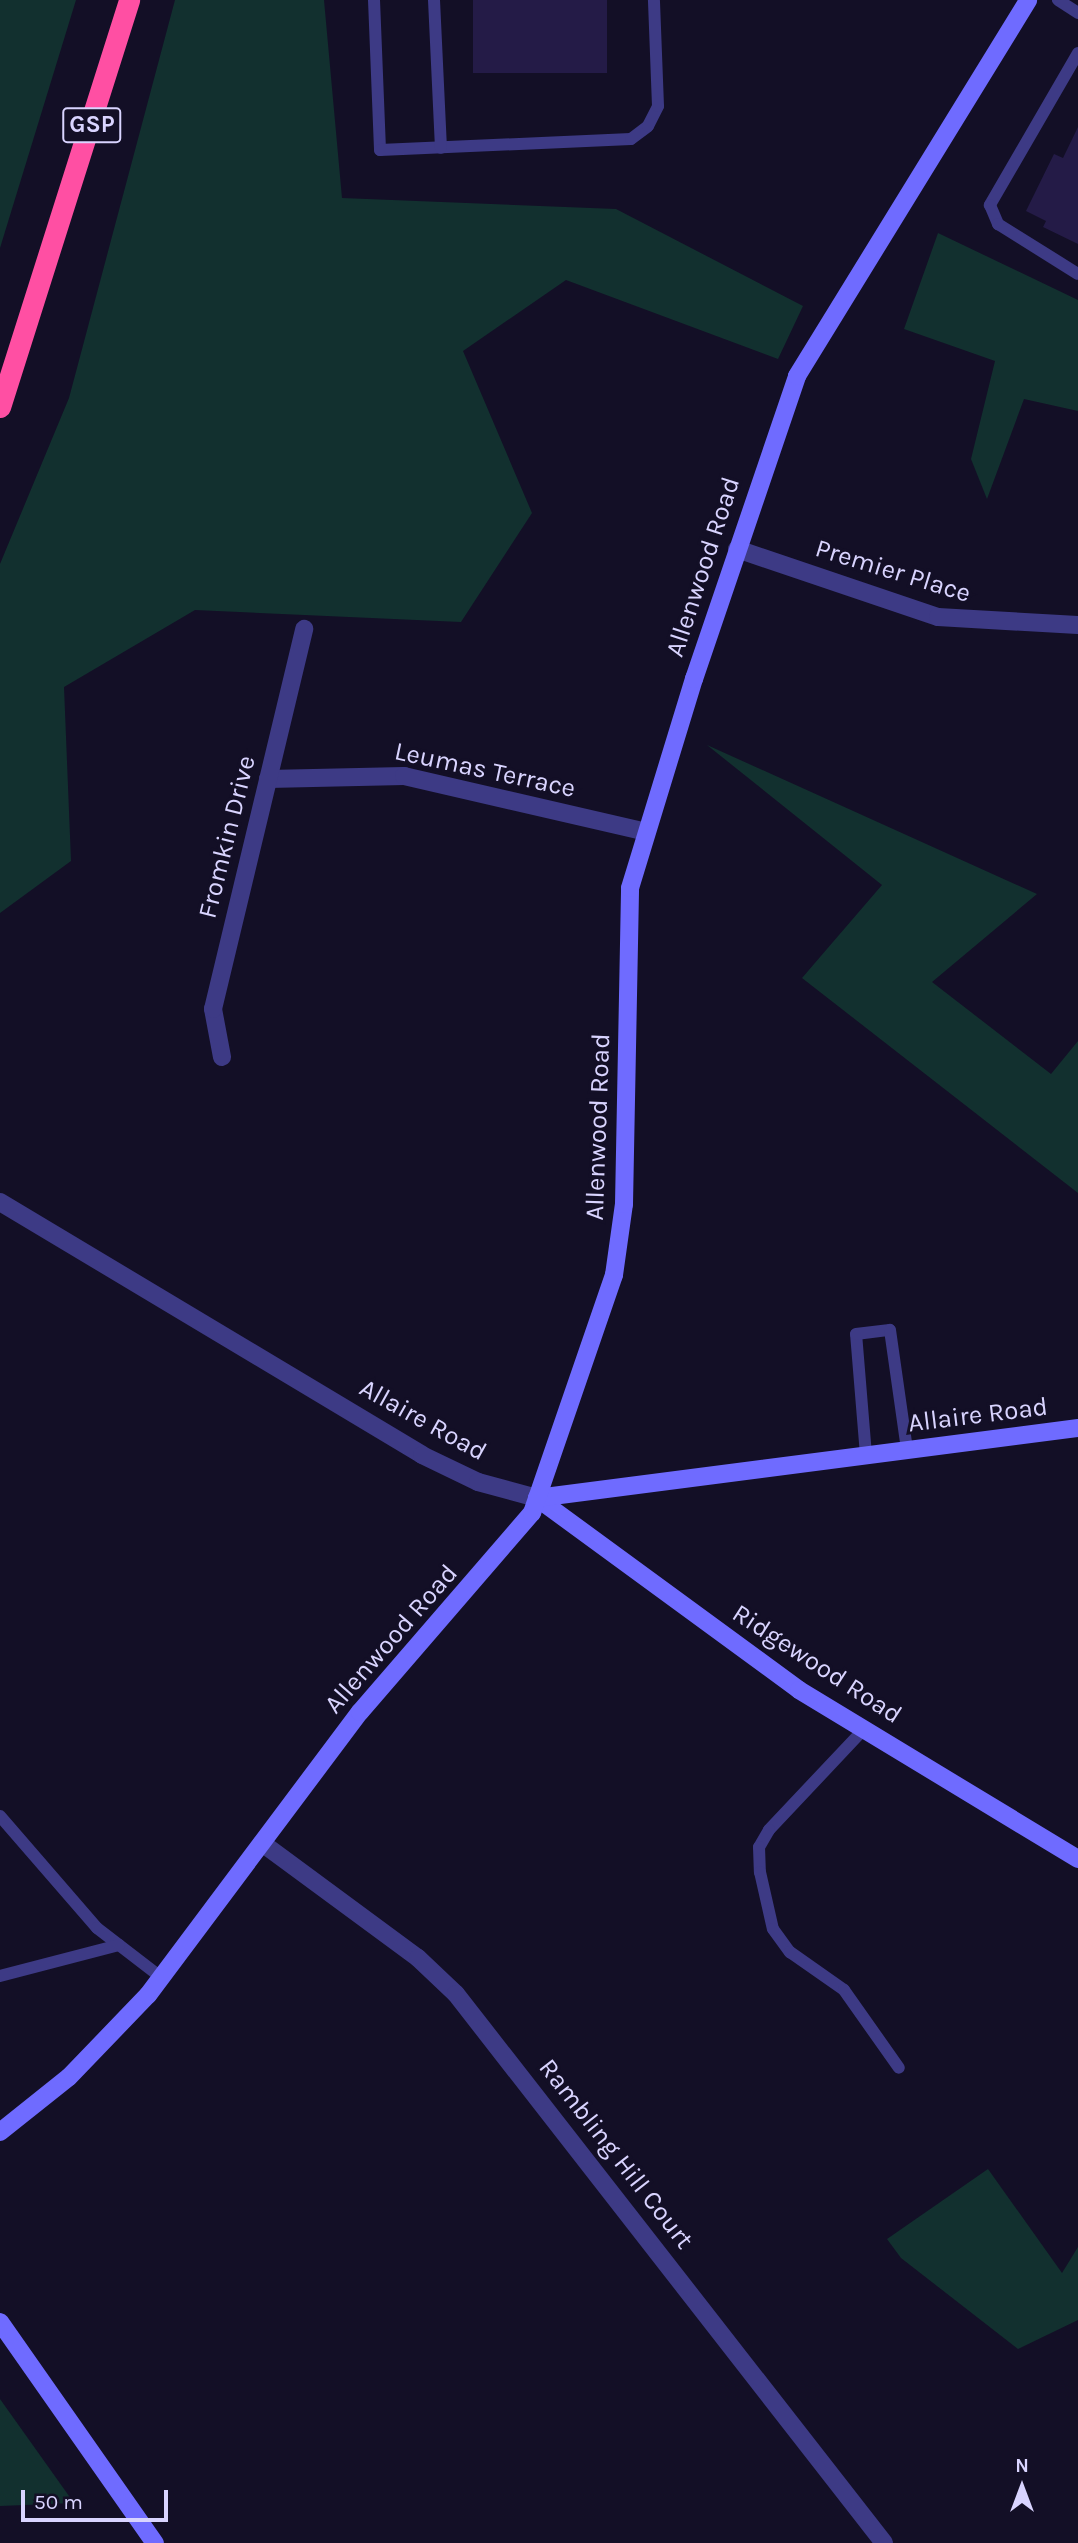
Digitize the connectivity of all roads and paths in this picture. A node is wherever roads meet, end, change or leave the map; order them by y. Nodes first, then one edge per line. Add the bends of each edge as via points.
1 (129, 0) edge
2 (374, 0) edge
3 (433, 0) edge
4 (654, 0) edge
5 (1028, 0) edge
6 (1058, 0) edge
7 (1078, 13) edge
8 (1078, 53) edge
9 (441, 148) junction
10 (1078, 274) edge
11 (0, 407) edge
12 (737, 549) junction
13 (1078, 625) edge
14 (304, 629) dead end
15 (268, 779) junction
16 (646, 832) junction
17 (222, 1057) dead end
18 (0, 1202) edge
19 (1078, 1428) edge
20 (907, 1450) junction
21 (866, 1455) junction
22 (537, 1498) junction
23 (865, 1728) junction
24 (0, 1816) edge
25 (262, 1843) junction
26 (1078, 1859) edge
27 (119, 1945) junction
28 (0, 1976) edge
29 (162, 1978) junction
30 (899, 2068) dead end
31 (0, 2133) edge
32 (0, 2322) edge
33 (155, 2543) edge
34 (884, 2543) edge

1 - 11 highway, GSP
2 - 9 lane via 380,150
3 - 9 lane
4 - 9 lane via 658,106 648,126 631,139
5 - 12 street, Allenwood Road via 813,344 787,398
6 - 7 lane
8 - 10 lane via 992,195 990,215
12 - 13 street, Premier Place via 938,617
12 - 16 street, Allenwood Road
14 - 15 street, Fromkin Drive
15 - 16 street, Leumas Terrace via 404,776
15 - 17 street, Fromkin Drive via 213,1009
16 - 22 street, Allenwood Road via 627,919 620,1245 605,1308
18 - 22 street, Allaire Road via 422,1455 478,1482
19 - 20 street, Allaire Road
20 - 21 street, Allaire Road
20 - 21 lane via 890,1330 856,1334
21 - 22 street, Allaire Road
22 - 23 street, Ridgewood Road via 799,1690
22 - 25 street, Allenwood Road via 521,1531 360,1712
23 - 26 street, Ridgewood Road
23 - 30 lane via 769,1830 759,1847 760,1872 773,1929 790,1952 844,1990
24 - 27 lane via 97,1928
25 - 29 street, Allenwood Road
25 - 34 street, Rambling Hill Court via 418,1958 456,1994
27 - 28 lane
27 - 29 lane
29 - 31 street, Allenwood Road via 69,2077
32 - 33 street

